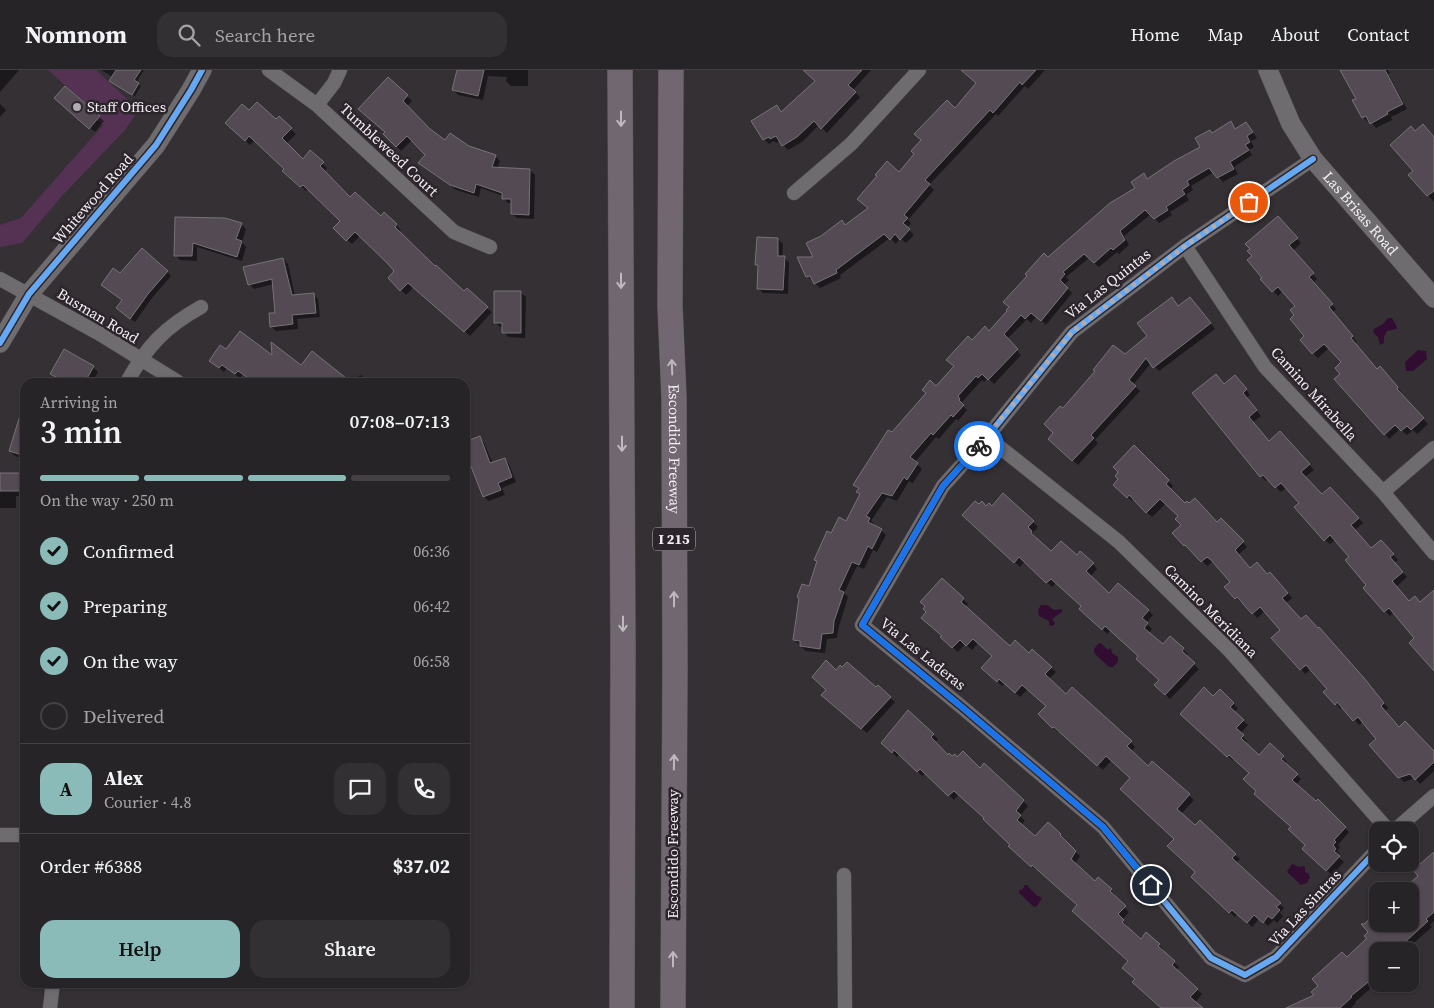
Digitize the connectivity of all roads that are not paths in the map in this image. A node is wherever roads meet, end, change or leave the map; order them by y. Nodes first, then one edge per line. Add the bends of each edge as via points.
1 (202, 70) edge
2 (268, 70) edge
3 (340, 70) edge
4 (620, 70) edge
5 (671, 70) edge
6 (919, 70) edge
7 (1268, 70) edge
8 (317, 105) junction
9 (1313, 159) junction
10 (794, 193) dead end
11 (1185, 246) junction
12 (490, 247) dead end
13 (0, 279) edge
14 (29, 294) junction
15 (1434, 298) edge
16 (201, 307) dead end
17 (0, 343) edge
18 (139, 360) junction
19 (129, 378) edge
20 (171, 378) edge
21 (987, 437) junction
22 (1434, 448) edge
23 (1383, 492) junction
24 (1434, 553) edge
25 (862, 625) joint
26 (963, 708) joint
27 (1434, 796) edge
28 (1381, 822) edge
29 (1404, 822) edge
30 (20, 835) edge
31 (0, 836) edge
32 (1369, 859) edge
33 (844, 874) dead end
34 (52, 988) edge
35 (50, 1008) edge
36 (622, 1008) edge
37 (673, 1008) edge
38 (845, 1008) edge

1 - 14 main road, Whitewood Road via 156,145
2 - 8 street, Tumbleweed Court
3 - 8 street
4 -> 36 highway
37 -> 5 highway, Escondido Freeway / I 215 via 675,649 674,398 670,306
6 - 10 street via 851,144
7 - 9 main road, Las Brisas Road via 1291,124
8 - 12 street, Tumbleweed Court via 454,232
9 - 11 street, Via Las Quintas
9 - 15 main road, Las Brisas Road
11 - 21 street, Via Las Quintas via 1072,332
11 - 23 street, Camino Mirabella via 1265,367
13 - 14 street, Busman Road
14 - 17 main road, Whitewood Road
14 - 18 street, Busman Road
16 - 18 street via 179,319
18 - 19 street
18 - 20 street, Busman Road
21 - 25 street, Via Las Quintas via 943,486
21 - 28 street, Camino Meridiana via 1119,542 1230,651
22 - 23 street
23 - 24 street, Camino Mirabella
25 - 26 street, Via Las Laderas
26 - 32 street, Via Las Sintras via 1103,827 1211,958 1245,975 1276,957
27 - 29 street
30 - 31 street
33 - 38 street
34 - 35 street

